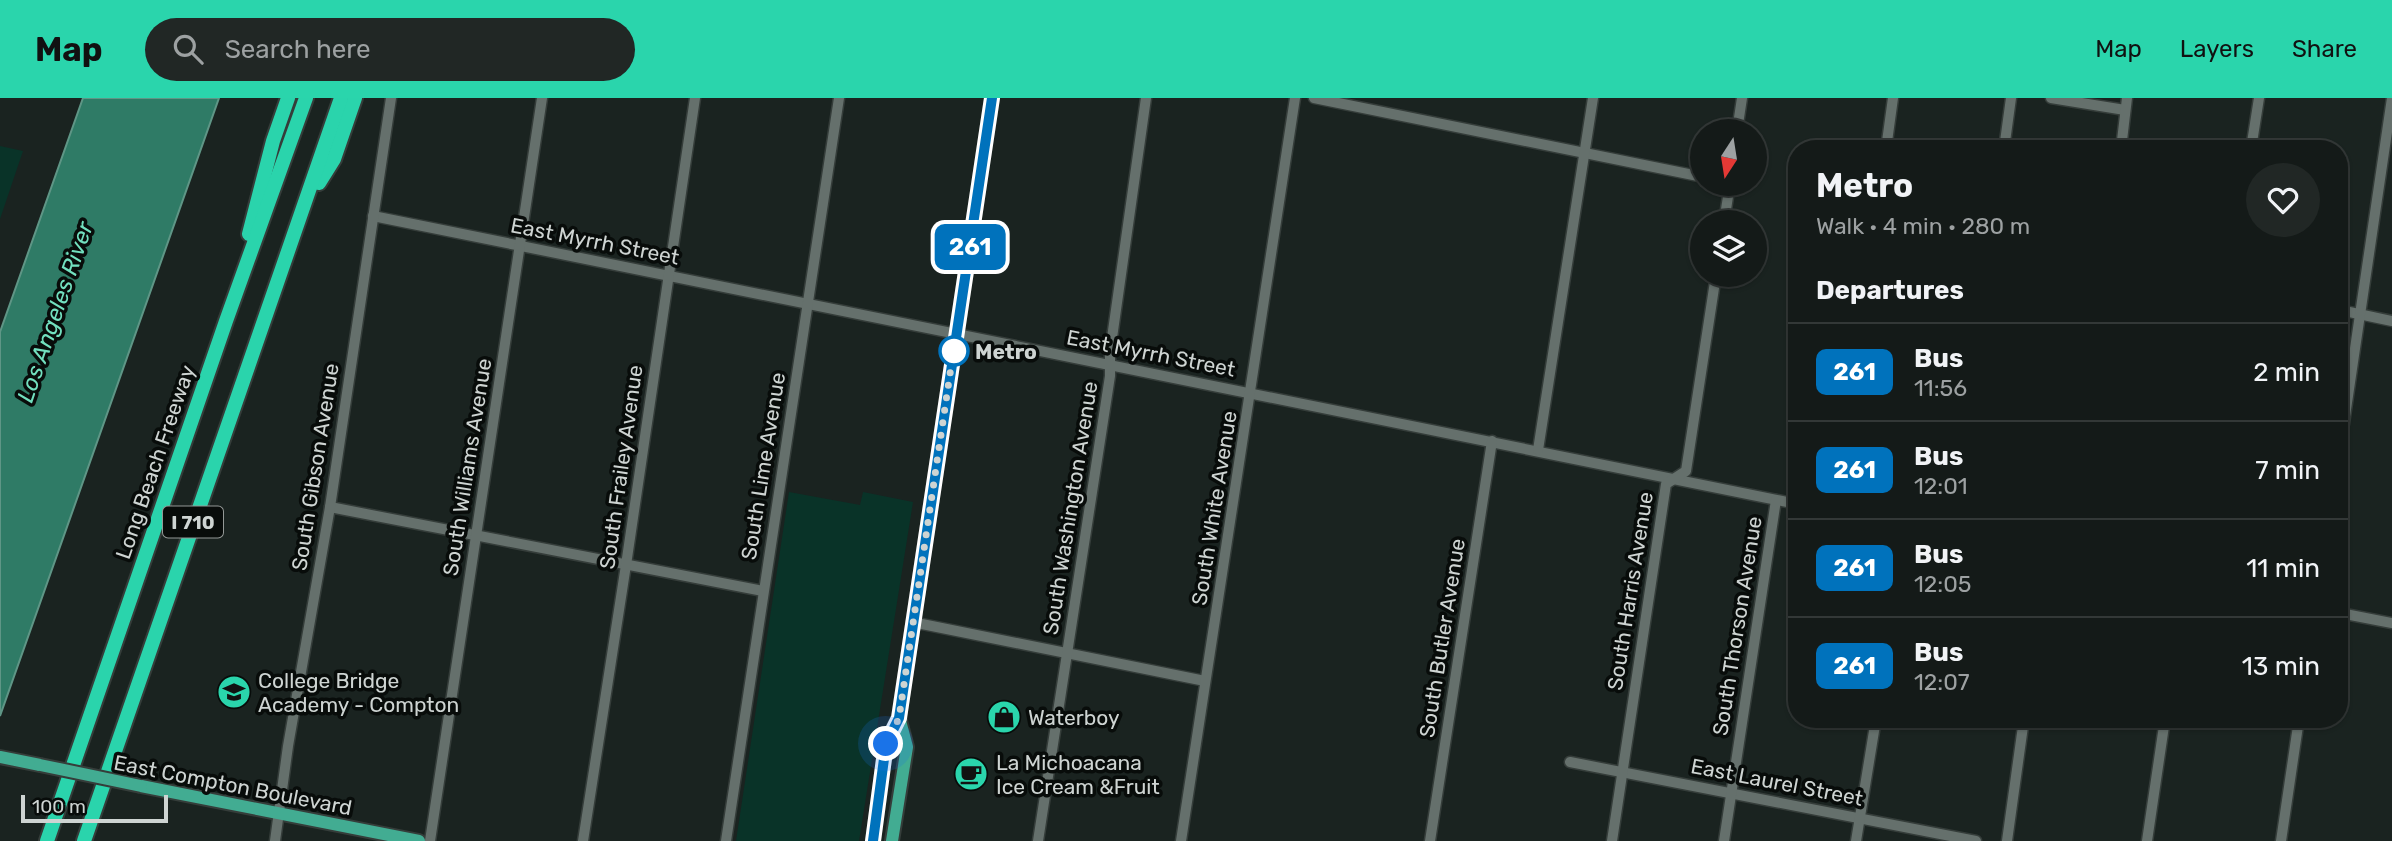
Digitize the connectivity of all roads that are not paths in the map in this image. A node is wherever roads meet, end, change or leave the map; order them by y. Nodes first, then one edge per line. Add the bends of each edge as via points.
1 (288, 98) edge
2 (306, 98) edge
3 (341, 98) edge
4 (355, 98) edge
5 (391, 98) edge
6 (542, 98) edge
7 (695, 98) edge
8 (839, 98) edge
9 (992, 98) edge
10 (1146, 98) edge
11 (1295, 98) edge
12 (1314, 98) edge
13 (1593, 98) edge
14 (1742, 98) edge
15 (1893, 98) edge
16 (2011, 98) edge
17 (2051, 98) edge
18 (2127, 98) edge
19 (2259, 98) edge
20 (2392, 98) edge
21 (2125, 110) junction
22 (1739, 119) edge
23 (1887, 140) edge
24 (2005, 140) edge
25 (2122, 140) edge
26 (2252, 140) edge
27 (1585, 153) junction
28 (1690, 174) edge
29 (306, 204) junction
30 (373, 216) junction
31 (520, 246) junction
32 (669, 276) junction
33 (1714, 287) edge
34 (808, 304) junction
35 (2348, 312) edge
36 (2360, 314) junction
37 (226, 321) junction
38 (2392, 321) edge
39 (957, 333) junction
40 (1110, 364) junction
41 (1251, 393) junction
42 (2348, 396) edge
43 (1492, 441) junction
44 (1538, 450) junction
45 (1676, 478) junction
46 (1776, 500) junction
47 (1788, 502) edge
48 (330, 506) junction
49 (477, 535) junction
50 (626, 565) junction
51 (763, 592) junction
52 (2348, 615) edge
53 (912, 621) junction
54 (2392, 623) edge
55 (1067, 653) junction
56 (1205, 681) junction
57 (899, 718) junction
58 (1874, 728) edge
59 (2023, 728) edge
60 (2164, 728) edge
61 (2299, 728) edge
62 (0, 757) edge
63 (1570, 762) dead end
64 (1622, 771) junction
65 (1731, 793) junction
66 (279, 814) junction
67 (1859, 817) junction
68 (47, 841) edge
69 (84, 841) edge
70 (275, 841) edge
71 (419, 841) edge
72 (430, 841) edge
73 (583, 841) edge
74 (726, 841) edge
75 (873, 841) edge
76 (892, 841) edge
77 (1038, 841) edge
78 (1181, 841) edge
79 (1430, 841) edge
80 (1612, 841) edge
81 (1724, 841) edge
82 (1856, 841) edge
83 (1976, 841) edge
84 (2007, 841) edge
85 (2147, 841) edge
86 (2281, 841) edge

1 - 37 highway
2 - 37 highway, Long Beach Freeway / I 710
3 - 29 highway, I 710
4 - 29 highway via 334,159
5 - 30 street, South Gibson Avenue
6 - 31 street, South Williams Avenue
7 - 32 street, South Frailey Avenue
8 - 34 street, South Lime Avenue
9 - 39 main road
10 - 40 street, South Washington Avenue
11 - 41 street, South White Avenue
12 - 27 street
13 - 27 street
14 - 22 street
15 - 23 street
16 - 24 street
17 - 21 street
18 - 21 street
19 - 26 street
20 - 36 street
21 - 25 street
27 - 28 street
27 - 44 street
29 - 69 highway, I 710
30 - 31 street, East Myrrh Street
30 - 48 street, South Gibson Avenue
31 - 32 street, East Myrrh Street
31 - 49 street, South Williams Avenue
32 - 34 street, East Myrrh Street
32 - 50 street, South Frailey Avenue
33 - 45 street, South Harris Avenue via 1686,471
34 - 39 street, East Myrrh Street
34 - 51 street, South Lime Avenue
35 - 36 street
36 - 38 street
36 - 42 street
37 - 68 highway, Long Beach Freeway / I 710
39 - 40 street, East Myrrh Street
39 - 53 main road
40 - 41 street, East Myrrh Street
40 - 55 street, South Washington Avenue
41 - 43 street, East Myrrh Street
41 - 56 street, South White Avenue
43 - 44 street, East Myrrh Street
43 - 79 street, South Butler Avenue
44 - 45 street, East Myrrh Street
45 - 46 street, East Myrrh Street
45 - 64 street, South Harris Avenue via 1666,484
46 - 47 street, East Myrrh Street
46 - 65 street, South Thorson Avenue
48 - 49 street
48 - 66 street, South Gibson Avenue
49 - 50 street
49 - 72 street, South Williams Avenue
50 - 51 street
50 - 73 street, South Frailey Avenue
51 - 74 street, South Lime Avenue
52 - 54 street
53 - 55 street
53 - 57 main road
55 - 56 street
55 - 77 street, South Washington Avenue
56 - 78 street, South White Avenue
57 - 75 main road via 886,744
57 - 76 main road via 906,747
58 - 67 street
59 - 84 street
60 - 85 street
61 - 86 street
62 - 66 main road, East Compton Boulevard, bridge
63 - 64 street, East Laurel Street
64 - 65 street, East Laurel Street
64 - 80 street, South Harris Avenue
65 - 67 street, East Laurel Street
65 - 81 street, South Thorson Avenue
66 - 70 street, South Gibson Avenue
66 - 71 main road, East Compton Boulevard
67 - 82 street
67 - 83 street, East Laurel Street

